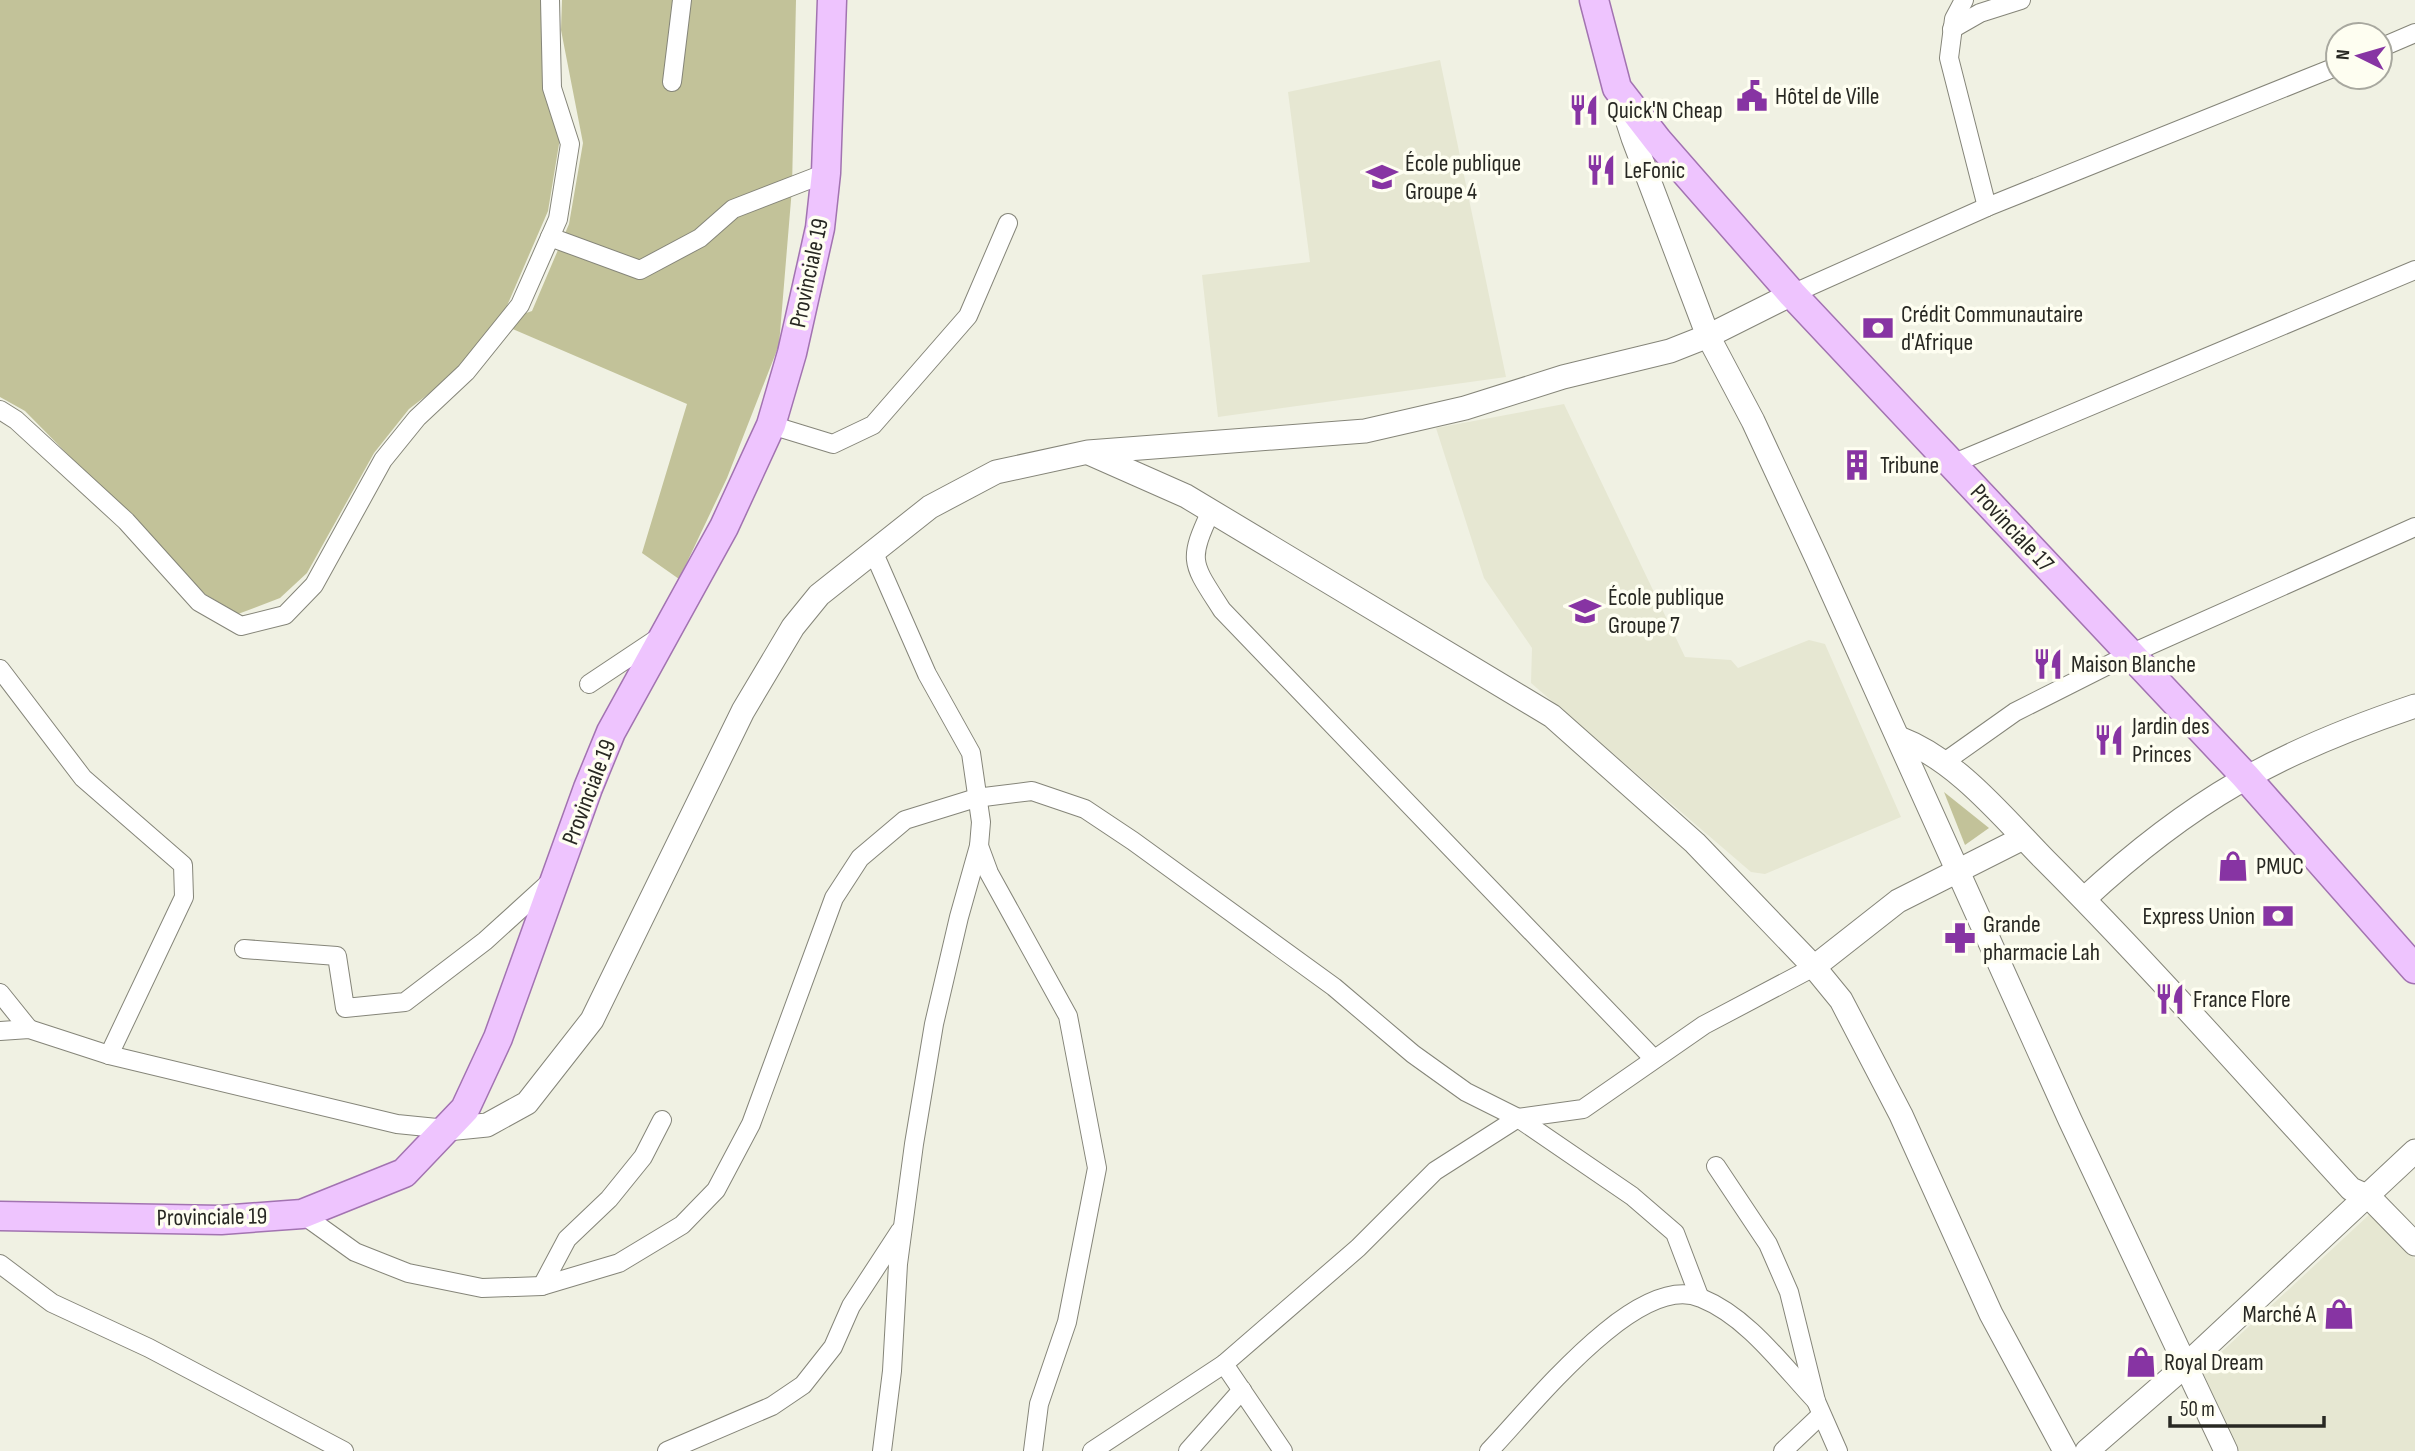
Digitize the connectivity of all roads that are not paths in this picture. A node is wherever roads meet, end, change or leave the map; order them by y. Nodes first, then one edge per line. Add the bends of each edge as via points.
1 (550, 0) edge
2 (682, 0) edge
3 (832, 0) edge
4 (1594, 0) edge
5 (1964, 0) edge
6 (2021, 0) edge
7 (1952, 29) junction
8 (2415, 33) edge
9 (2394, 42) edge
10 (2324, 72) edge
11 (672, 82) dead end
12 (1617, 88) junction
13 (827, 173) junction
14 (1987, 207) junction
15 (1008, 223) dead end
16 (550, 237) junction
17 (2415, 270) edge
18 (1791, 294) junction
19 (1708, 336) junction
20 (0, 410) edge
21 (771, 425) junction
22 (1088, 452) junction
23 (1952, 464) junction
24 (1211, 511) junction
25 (2415, 527) edge
26 (873, 551) junction
27 (664, 634) junction
28 (2130, 654) junction
29 (0, 669) edge
30 (589, 684) dead end
31 (2415, 706) edge
32 (1899, 738) junction
33 (1943, 763) junction
34 (2245, 776) junction
35 (976, 798) junction
36 (2024, 838) junction
37 (979, 846) junction
38 (1957, 870) junction
39 (558, 876) junction
40 (2084, 899) junction
41 (244, 949) dead end
42 (1814, 967) junction
43 (2415, 969) edge
44 (0, 993) edge
45 (30, 1029) junction
46 (0, 1031) edge
47 (109, 1055) junction
48 (1654, 1059) junction
49 (1518, 1118) junction
50 (662, 1120) dead end
51 (447, 1129) junction
52 (2415, 1152) edge
53 (1716, 1166) dead end
54 (2369, 1197) junction
55 (302, 1214) junction
56 (3, 1215) edge
57 (903, 1225) junction
58 (2415, 1244) edge
59 (0, 1264) edge
60 (542, 1286) junction
61 (1699, 1296) junction
62 (1224, 1364) junction
63 (2186, 1365) junction
64 (1242, 1390) junction
65 (1818, 1408) junction
66 (344, 1451) edge
67 (667, 1451) edge
68 (882, 1451) edge
69 (1033, 1451) edge
70 (1091, 1451) edge
71 (1188, 1451) edge
72 (1283, 1451) edge
73 (1489, 1451) edge
74 (1783, 1451) edge
75 (1838, 1451) edge
76 (2065, 1451) edge
77 (2087, 1451) edge
78 (2226, 1451) edge

1 - 16 street via 552,88 570,144 558,219
2 - 11 street
3 - 13 main road, Provinciale 19
4 - 12 main road, Provinciale 17
5 - 7 street
6 - 7 street via 1980,13
7 - 14 street via 1948,58
8 - 9 street
10 - 14 street
12 - 18 main road, Provinciale 17
12 - 19 street
13 - 16 street via 733,209 700,238 640,270
13 - 21 main road, Provinciale 19 via 798,327
14 - 18 street
15 - 21 street via 968,316 873,425 833,444
16 - 20 street via 520,305 466,372 417,418 383,460 314,585 285,615 241,626 199,602 126,520 16,419
17 - 23 street
18 - 19 street
18 - 23 main road, Provinciale 17
19 - 22 street via 1670,351 1563,377 1465,408 1365,431
19 - 32 street via 1759,433
21 - 27 main road, Provinciale 19 via 724,527
22 - 24 street
22 - 26 street via 996,472 930,507
23 - 28 main road, Provinciale 17
24 - 42 street via 1552,716 1695,844
24 - 48 street via 1193,557 1222,610
25 - 28 street
26 - 35 street via 927,674 971,753
26 - 51 street via 820,594 793,627 743,711 592,1020 527,1103 487,1125
27 - 30 street
27 - 39 main road, Provinciale 19 via 611,732
28 - 33 street via 2015,712
28 - 34 main road, Provinciale 17
29 - 47 street via 83,778 183,865 184,897
31 - 34 street via 2296,750
32 - 33 street via 1923,747
32 - 38 street
33 - 36 street
34 - 40 street via 2135,851
34 - 43 main road, Provinciale 17
35 - 37 street
35 - 49 street via 1032,791 1085,809 1334,987 1423,1062 1466,1092
35 - 60 street via 905,820 860,858 834,898 751,1124 716,1190 682,1226 620,1263
36 - 38 street
36 - 40 street
37 - 57 street via 934,1024
37 - 69 street via 989,873 1068,1016 1097,1168 1067,1322 1039,1404
38 - 42 street via 1898,901
38 - 63 street
39 - 41 street via 485,941 405,1002 345,1008 337,956
39 - 51 main road, Provinciale 19 via 483,1076 465,1109
40 - 54 street via 2351,1189
42 - 48 street via 1704,1024
42 - 76 street via 1841,1000 1889,1092 1991,1314
44 - 45 street
45 - 46 street
45 - 47 street
47 - 51 street via 397,1124
48 - 49 street via 1583,1109
49 - 61 street via 1632,1196 1675,1233
49 - 62 street via 1435,1171 1358,1248
50 - 60 street via 643,1157 567,1240
51 - 55 main road, Provinciale 19 via 404,1173
52 - 54 street
53 - 65 street via 1768,1244 1789,1292
54 - 58 street
54 - 63 street
55 - 56 main road, Provinciale 19 via 221,1220
55 - 60 street via 355,1252 408,1273 482,1288
57 - 67 street via 851,1306 833,1347 803,1385 772,1406
57 - 68 street
59 - 66 street via 52,1303 149,1348
61 - 65 street via 1735,1319
61 - 73 street via 1678,1294 1628,1312 1587,1348
62 - 64 street
62 - 70 street
63 - 77 street
63 - 78 street
64 - 71 street
64 - 72 street
65 - 74 street
65 - 75 street

